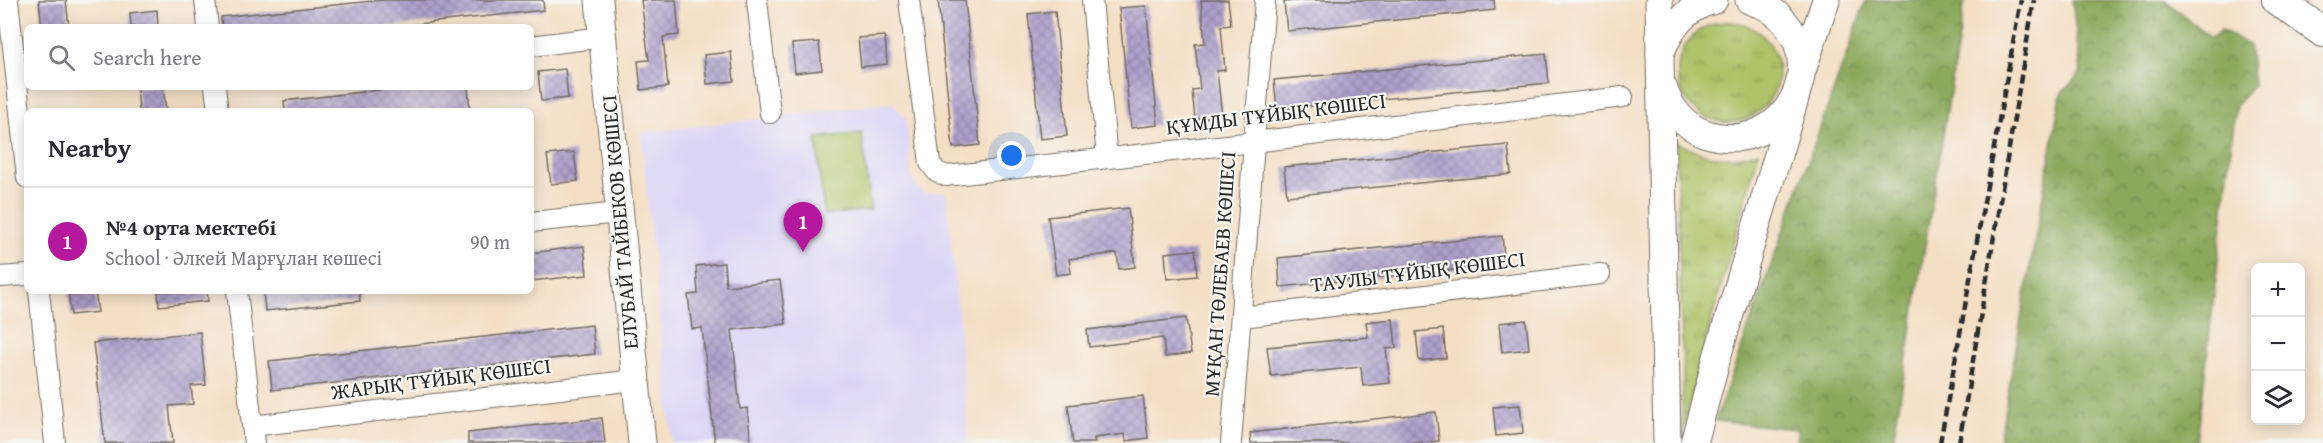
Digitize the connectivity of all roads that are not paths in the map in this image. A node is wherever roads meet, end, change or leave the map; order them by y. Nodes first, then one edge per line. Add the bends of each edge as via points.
1 (8, 0) edge
2 (206, 0) edge
3 (599, 0) edge
4 (758, 0) edge
5 (909, 0) edge
6 (1092, 0) edge
7 (1265, 0) edge
8 (1659, 0) edge
9 (1714, 0) edge
10 (1749, 0) edge
11 (1826, 0) edge
12 (2277, 0) edge
13 (208, 24) edge
14 (2323, 32) edge
15 (603, 37) junction
16 (534, 46) edge
17 (1660, 66) junction
18 (1799, 84) junction
19 (215, 90) edge
20 (1623, 97) dead end
21 (218, 108) edge
22 (770, 113) dead end
23 (1254, 142) junction
24 (24, 150) edge
25 (1107, 158) junction
26 (619, 213) junction
27 (534, 222) edge
28 (1599, 274) dead end
29 (24, 275) edge
30 (0, 278) edge
31 (39, 294) edge
32 (237, 294) edge
33 (1242, 317) junction
34 (636, 380) junction
35 (253, 435) edge
36 (55, 443) edge
37 (642, 443) edge
38 (1231, 443) edge
39 (1667, 443) edge
40 (1694, 443) edge

1 - 24 street
2 - 13 street
3 - 15 main road, ЕЛУБАЙ ТАЙБЕКОВ КӨШЕСІ
4 - 22 street
5 - 25 street, ҚҰМДЫ ТҰЙЫҚ КӨШЕСІ via 930,163 936,171 946,176
6 - 25 street
7 - 23 street, МҰҚАН ТӨЛЕБАЕВ КӨШЕСІ
8 - 17 main road
9 - 17 main road via 1682,16 1669,34
10 - 18 main road via 1769,9 1787,25 1798,47
11 - 18 main road
12 - 14 main road
15 - 16 street
15 - 26 main road, ЕЛУБАЙ ТАЙБЕКОВ КӨШЕСІ
17 - 18 main road via 1667,98 1679,117 1718,138 1740,138 1763,131 1783,116
17 - 39 main road
18 - 40 main road
19 - 21 street
20 - 23 street, ҚҰМДЫ ТҰЙЫҚ КӨШЕСІ
23 - 25 street, ҚҰМДЫ ТҰЙЫҚ КӨШЕСІ
23 - 33 street, МҰҚАН ТӨЛЕБАЕВ КӨШЕСІ
26 - 27 street
26 - 34 main road, ЕЛУБАЙ ТАЙБЕКОВ КӨШЕСІ
28 - 33 street, ТАУЛЫ ТҰЙЫҚ КӨШЕСІ
29 - 30 street
31 - 36 street
32 - 35 street
33 - 38 street, МҰҚАН ТӨЛЕБАЕВ КӨШЕСІ
34 - 35 street, ЖАРЫҚ ТҰЙЫҚ КӨШЕСІ
34 - 37 main road, ЕЛУБАЙ ТАЙБЕКОВ КӨШЕСІ

